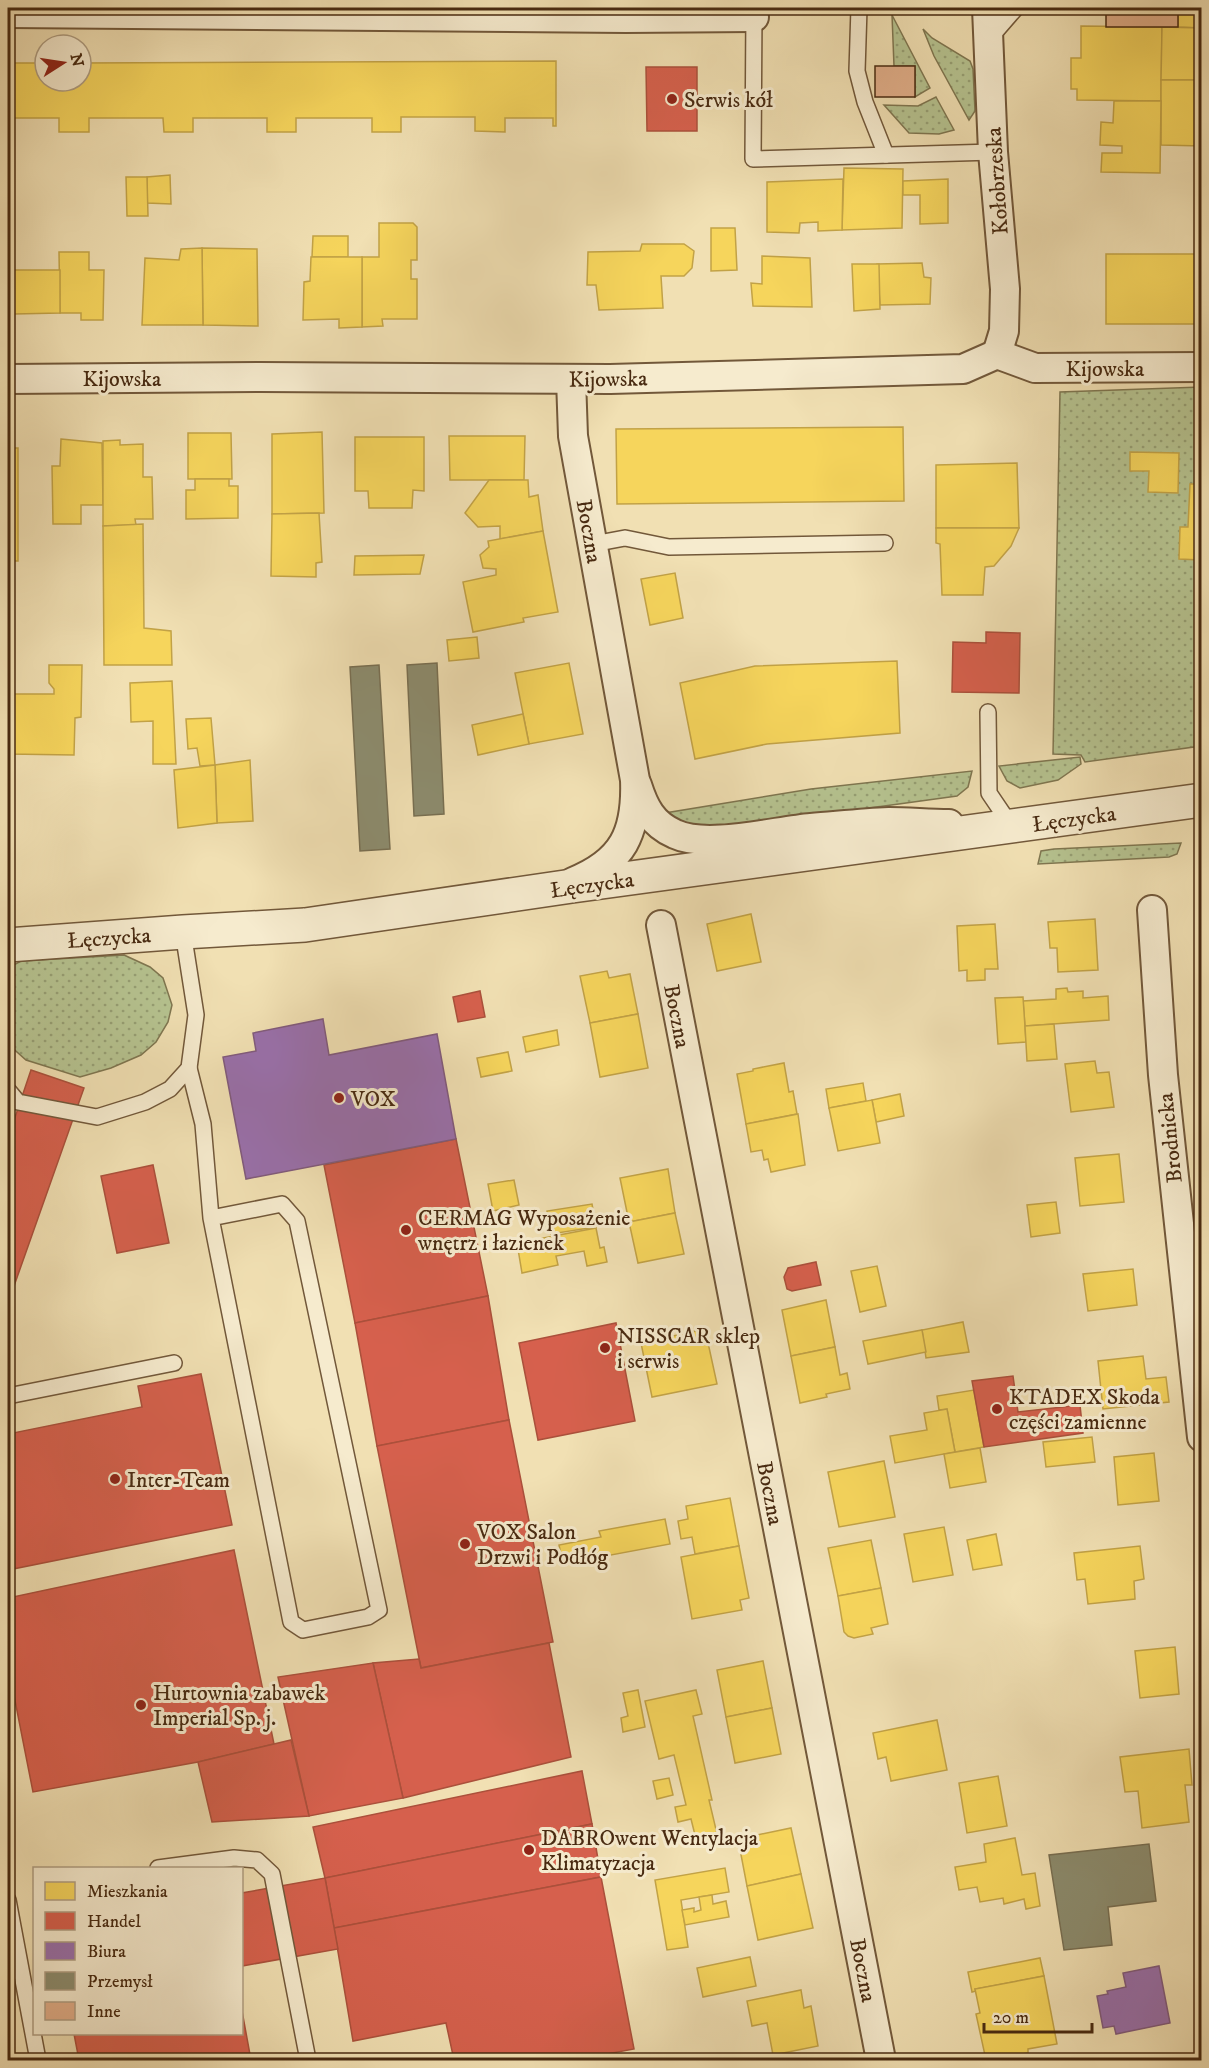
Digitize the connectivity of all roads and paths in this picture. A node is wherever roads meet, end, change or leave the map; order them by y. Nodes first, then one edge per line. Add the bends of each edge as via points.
1 (859, 8) edge
2 (987, 8) edge
3 (1016, 8) edge
4 (89, 10) edge
5 (394, 12) edge
6 (754, 12) edge
7 (8, 13) edge
8 (626, 13) edge
9 (989, 39) junction
10 (993, 152) junction
11 (886, 155) junction
12 (997, 354) junction
13 (1202, 367) edge
14 (8, 379) edge
15 (571, 379) junction
16 (885, 543) dead end
17 (593, 544) junction
18 (988, 712) dead end
19 (635, 780) junction
20 (1193, 803) edge
21 (1012, 827) junction
22 (631, 830) junction
23 (674, 873) junction
24 (553, 889) junction
25 (1152, 910) dead end
26 (661, 926) dead end
27 (183, 932) junction
28 (8, 945) edge
29 (189, 1068) junction
30 (8, 1090) edge
31 (211, 1218) junction
32 (174, 1363) dead end
33 (8, 1396) edge
34 (1202, 1437) edge
35 (172, 1867) edge
36 (8, 1900) edge
37 (33, 2034) edge
38 (33, 2035) edge
39 (38, 2061) edge
40 (308, 2061) edge
41 (881, 2061) edge

1 - 11 lane via 857,71
2 - 9 street, Kołobrzeska
3 - 9 lane
4 - 5 street
4 - 7 street
5 - 8 street
6 - 8 street
6 - 11 lane via 753,159
9 - 10 street, Kołobrzeska
10 - 11 lane
10 - 12 street, Kołobrzeska via 1005,289 1004,332
12 - 13 street, Kijowska via 1035,368
12 - 15 street, Kijowska via 963,369
14 - 15 street, Kijowska
15 - 17 street, Boczna via 573,436
16 - 17 lane via 669,547 625,538
17 - 19 street, Boczna
18 - 21 lane via 988,793
19 - 21 street via 651,818 688,838 706,840 890,822
19 - 22 street, Boczna
20 - 21 street, Łęczycka
21 - 23 street, Łęczycka
22 - 23 street via 641,858 651,867
22 - 24 street, Boczna via 608,863 591,875
23 - 24 street, Łęczycka
24 - 27 street, Łęczycka via 305,926
25 - 34 street, Brodnicka via 1162,1075
26 - 41 street, Boczna
27 - 28 street, Łęczycka
27 - 29 lane via 196,1015
29 - 30 lane via 170,1089 145,1102 97,1117 18,1102
29 - 31 lane via 203,1124
31 - 31 lane via 291,1622 303,1630 368,1617 379,1610 297,1221 282,1204
32 - 33 lane
35 - 40 lane via 234,1858 257,1860 272,1874
36 - 37 lane
38 - 39 lane

